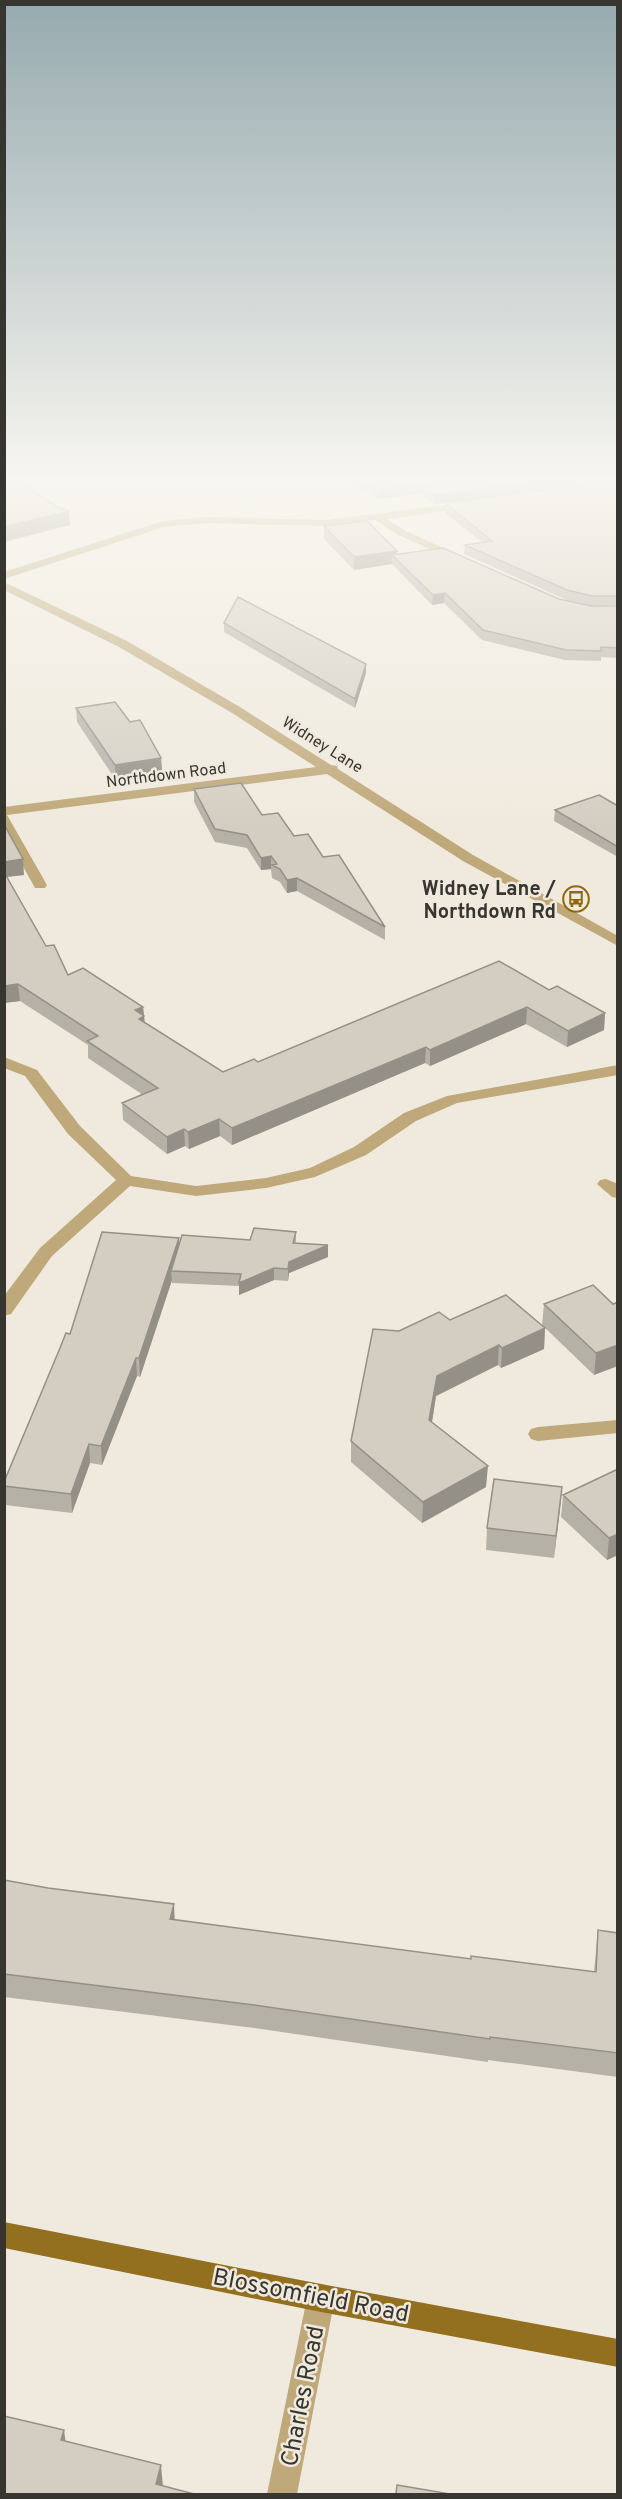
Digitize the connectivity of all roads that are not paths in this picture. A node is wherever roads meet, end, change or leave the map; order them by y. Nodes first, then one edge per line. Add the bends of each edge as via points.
1 (21, 594) edge
2 (332, 769) junction
3 (4, 811) edge
4 (4, 818) edge
5 (40, 885) dead end
6 (618, 942) edge
7 (4, 1062) edge
8 (618, 1070) edge
9 (126, 1180) junction
10 (4, 1310) edge
11 (618, 1426) edge
12 (538, 1434) dead end
13 (4, 2235) edge
14 (321, 2298) junction
15 (618, 2353) edge
16 (282, 2494) edge

1 - 2 street, Widney Lane via 123,644
2 - 3 street, Northdown Road
2 - 6 street, Widney Lane via 468,858
4 - 5 street
7 - 9 street via 31,1073 74,1130
8 - 9 street via 453,1099 410,1117 360,1151 315,1172 266,1183 196,1191
9 - 10 street via 46,1252
11 - 12 street
13 - 14 main road, Blossomfield Road
14 - 15 main road, Blossomfield Road
14 - 16 street, Charles Road

